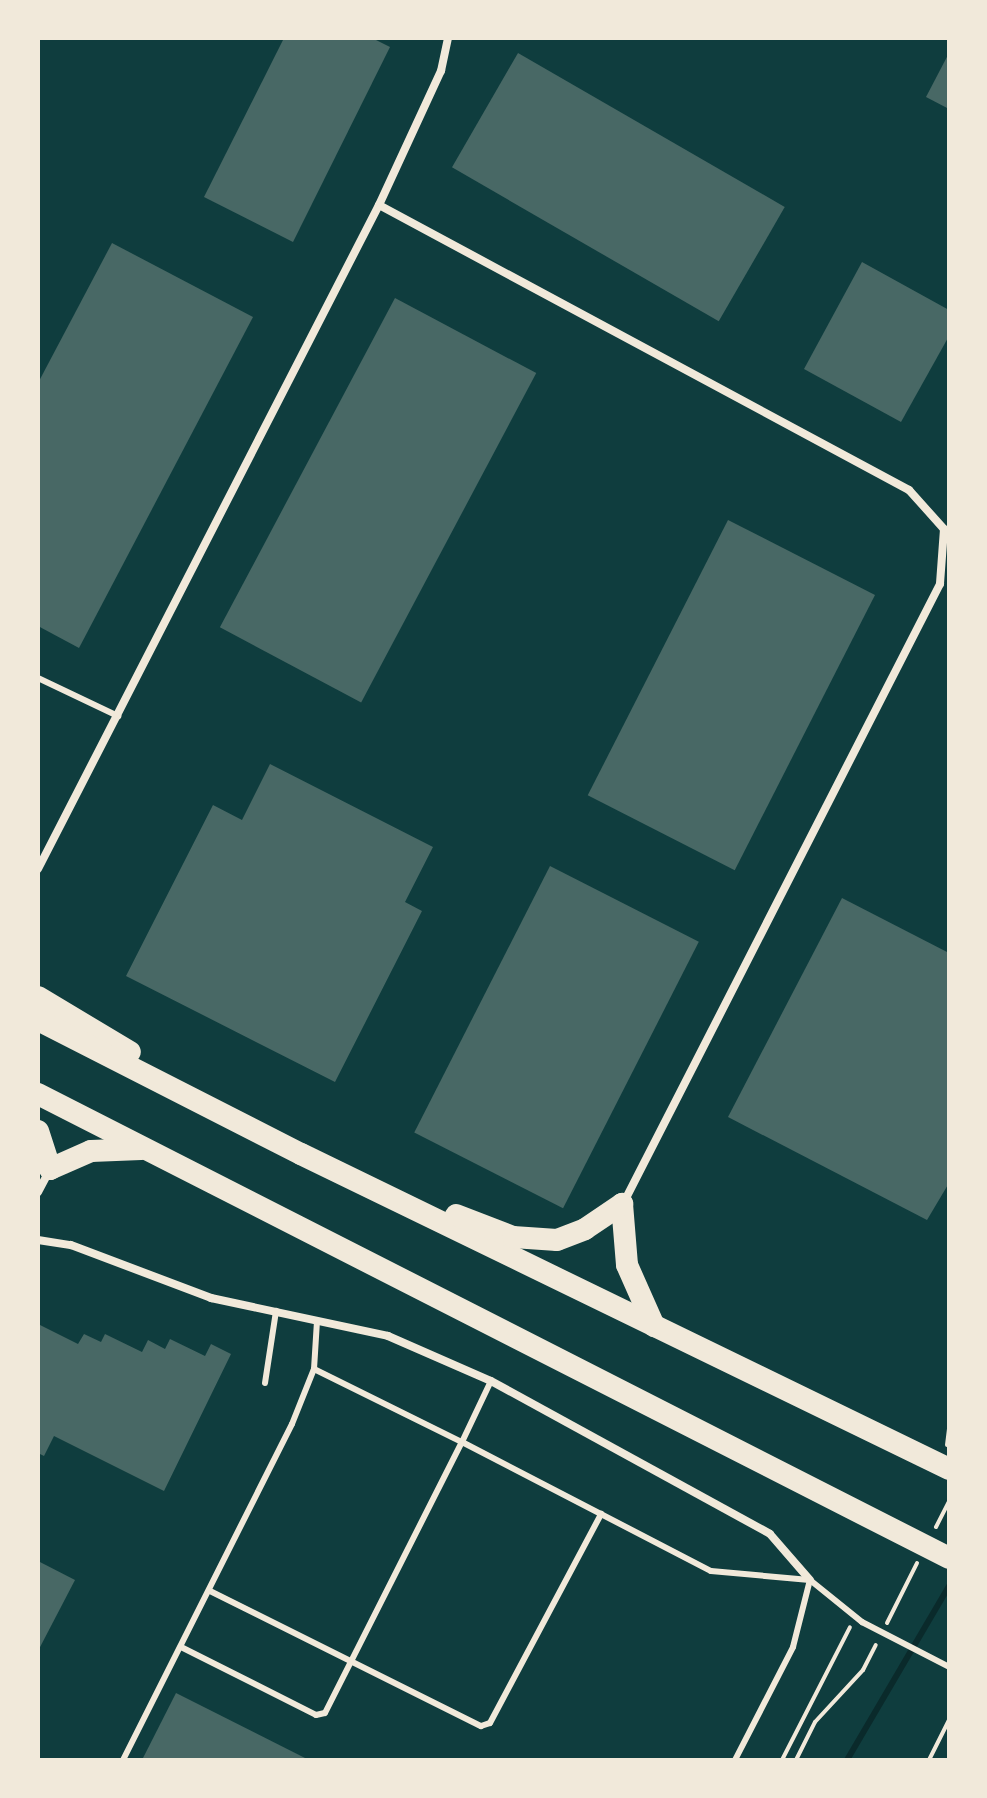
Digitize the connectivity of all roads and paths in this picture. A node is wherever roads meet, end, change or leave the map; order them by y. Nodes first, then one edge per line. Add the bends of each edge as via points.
1 (448, 38) edge
2 (379, 205) junction
3 (38, 678) edge
4 (118, 716) junction
5 (38, 869) edge
6 (38, 997) edge
7 (38, 1020) edge
8 (38, 1094) edge
9 (38, 1131) edge
10 (146, 1149) junction
11 (301, 1154) junction
12 (50, 1169) junction
13 (38, 1192) edge
14 (622, 1204) junction
15 (38, 1240) edge
16 (276, 1311) junction
17 (317, 1321) junction
18 (654, 1326) junction
19 (314, 1369) junction
20 (491, 1381) junction
21 (265, 1383) dead end
22 (462, 1442) junction
23 (948, 1468) edge
24 (601, 1514) junction
25 (949, 1558) edge
26 (810, 1580) junction
27 (210, 1591) junction
28 (859, 1620) junction
29 (181, 1647) junction
30 (351, 1661) junction
31 (949, 1667) edge
32 (949, 1720) edge
33 (123, 1760) edge
34 (735, 1760) edge
35 (782, 1760) edge
36 (929, 1760) edge

1 - 2 street via 441,71
2 - 4 street
2 - 14 street via 909,490 944,529 940,584
3 - 4 lane
4 - 5 street
6 - 11 highway
7 - 11 highway
8 - 10 highway
9 - 12 highway
10 - 12 highway via 91,1151
10 - 25 highway
11 - 14 highway via 513,1237 557,1240
11 - 18 highway
12 - 13 street
14 - 18 highway via 627,1265
15 - 16 street via 71,1245 211,1298
16 - 17 street
16 - 21 lane
17 - 19 lane
17 - 20 street via 388,1336
18 - 23 highway
19 - 22 lane
19 - 27 lane
20 - 22 lane
20 - 26 street via 770,1534
22 - 24 lane
22 - 30 lane
24 - 26 lane via 711,1571
24 - 30 lane via 490,1723 481,1726
26 - 28 lane
26 - 34 lane via 793,1647
27 - 29 lane
27 - 30 lane
28 - 31 lane
28 - 35 path
29 - 30 lane via 316,1715 325,1713
29 - 33 lane
32 - 36 path

